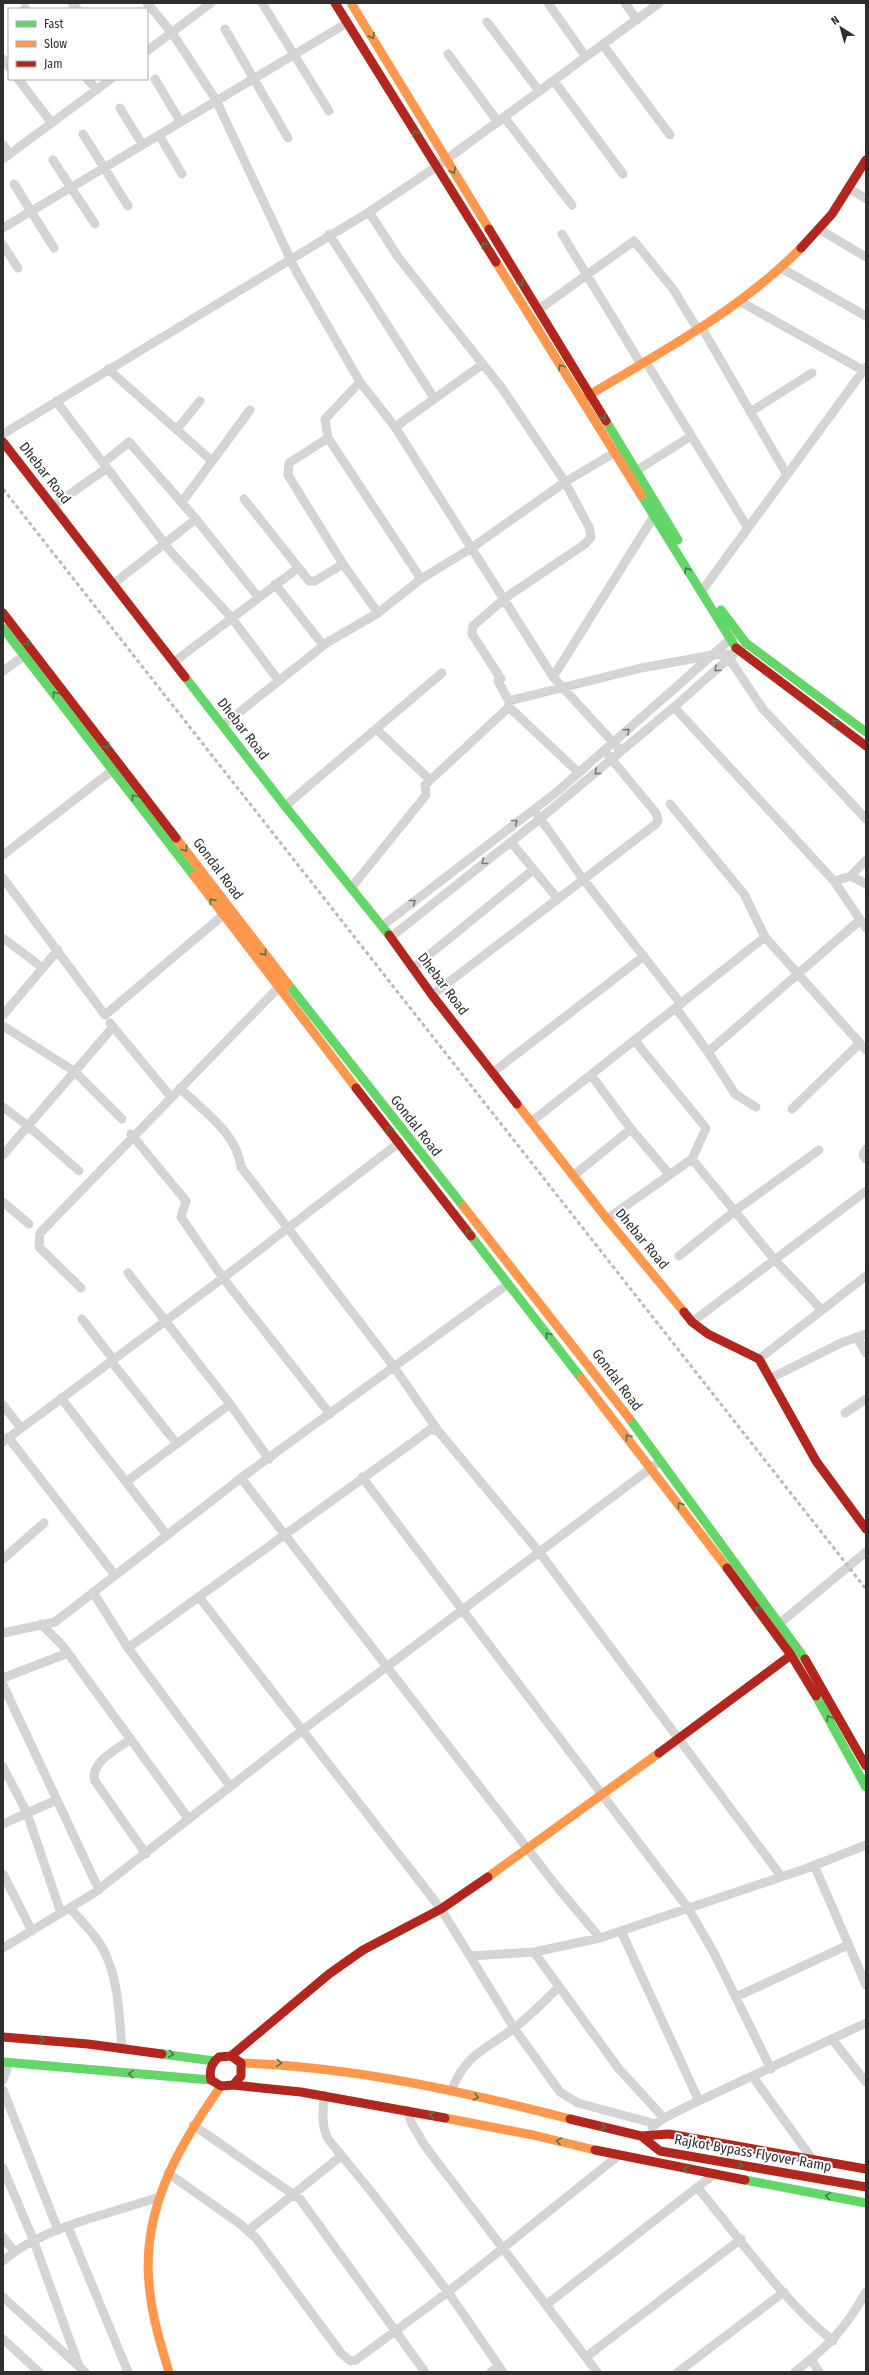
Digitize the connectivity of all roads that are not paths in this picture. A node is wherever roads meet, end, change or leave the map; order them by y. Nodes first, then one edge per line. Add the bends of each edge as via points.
1 (147, 3) edge
2 (211, 3) edge
3 (262, 3) edge
4 (335, 3) edge
5 (351, 3) edge
6 (548, 3) edge
7 (625, 3) edge
8 (659, 3) edge
9 (637, 20) junction
10 (487, 22) dead end
11 (347, 23) junction
12 (225, 29) dead end
13 (172, 33) junction
14 (603, 45) junction
15 (148, 50) edge
16 (293, 54) junction
17 (448, 54) dead end
18 (586, 57) junction
19 (254, 78) junction
20 (155, 79) dead end
21 (19, 80) edge
22 (88, 80) edge
23 (109, 80) edge
24 (554, 81) junction
25 (97, 90) junction
26 (539, 91) junction
27 (216, 100) junction
28 (120, 108) dead end
29 (328, 111) dead end
30 (501, 119) junction
31 (180, 121) junction
32 (51, 122) junction
33 (82, 134) dead end
34 (159, 135) junction
35 (670, 135) dead end
36 (288, 138) dead end
37 (142, 144) junction
38 (3, 145) edge
39 (7, 156) edge
40 (446, 158) junction
41 (53, 160) dead end
42 (866, 160) edge
43 (103, 167) junction
44 (436, 167) junction
45 (182, 174) dead end
46 (623, 174) dead end
47 (14, 184) dead end
48 (71, 187) junction
49 (849, 188) junction
50 (866, 199) edge
51 (572, 205) dead end
52 (128, 206) dead end
53 (31, 210) junction
54 (369, 212) junction
55 (95, 224) dead end
56 (3, 228) edge
57 (819, 229) junction
58 (329, 234) junction
59 (562, 234) dead end
60 (3, 245) edge
61 (54, 248) dead end
62 (866, 257) edge
63 (290, 259) junction
64 (18, 268) dead end
65 (781, 268) junction
66 (586, 274) junction
67 (741, 302) junction
68 (538, 310) junction
69 (866, 316) edge
70 (700, 329) junction
71 (643, 363) junction
72 (483, 364) junction
73 (108, 369) junction
74 (865, 370) edge
75 (812, 373) dead end
76 (360, 382) junction
77 (590, 395) junction
78 (434, 398) junction
79 (581, 400) junction
80 (56, 401) junction
81 (200, 401) dead end
82 (250, 410) dead end
83 (750, 412) junction
84 (394, 427) junction
85 (177, 430) junction
86 (3, 434) edge
87 (691, 436) junction
88 (328, 438) junction
89 (3, 442) edge
90 (618, 450) junction
91 (212, 461) junction
92 (105, 465) junction
93 (636, 470) junction
94 (787, 475) junction
95 (565, 482) junction
96 (244, 499) dead end
97 (182, 502) junction
98 (53, 506) junction
99 (654, 516) junction
100 (196, 518) junction
101 (748, 528) junction
102 (165, 543) junction
103 (470, 549) junction
104 (343, 564) junction
105 (298, 568) junction
106 (421, 579) junction
107 (113, 584) junction
108 (276, 584) junction
109 (703, 589) junction
110 (258, 597) junction
111 (504, 598) junction
112 (3, 612) edge
113 (378, 613) junction
114 (231, 617) junction
115 (3, 628) edge
116 (734, 636) junction
117 (746, 643) junction
118 (323, 645) junction
119 (733, 654) junction
120 (25, 655) junction
121 (713, 655) junction
122 (174, 662) junction
123 (3, 671) edge
124 (442, 673) dead end
125 (553, 677) junction
126 (279, 681) junction
127 (562, 687) junction
128 (509, 704) junction
129 (674, 707) junction
130 (223, 725) junction
131 (376, 729) junction
132 (866, 732) edge
133 (614, 743) junction
134 (866, 746) edge
135 (605, 751) junction
136 (621, 751) junction
137 (612, 759) junction
138 (113, 770) junction
139 (579, 773) junction
140 (426, 776) dead end
141 (670, 804) dead end
142 (285, 806) junction
143 (533, 808) junction
144 (541, 818) junction
145 (866, 819) edge
146 (511, 842) junction
147 (3, 854) edge
148 (866, 860) edge
149 (533, 870) junction
150 (851, 876) junction
151 (3, 878) edge
152 (583, 879) junction
153 (834, 881) junction
154 (866, 884) edge
155 (351, 888) junction
156 (557, 898) junction
157 (231, 909) junction
158 (223, 916) junction
159 (860, 920) junction
160 (382, 926) junction
161 (866, 928) edge
162 (391, 937) junction
163 (765, 937) junction
164 (3, 938) edge
165 (58, 950) junction
166 (644, 956) junction
167 (43, 968) junction
168 (413, 968) junction
169 (797, 973) junction
170 (278, 988) junction
171 (432, 995) junction
172 (679, 1006) junction
173 (3, 1015) edge
174 (105, 1015) junction
175 (3, 1026) edge
176 (113, 1027) junction
177 (634, 1041) junction
178 (863, 1046) edge
179 (708, 1052) junction
180 (74, 1071) junction
181 (492, 1073) junction
182 (591, 1075) junction
183 (180, 1088) junction
184 (171, 1097) junction
185 (756, 1106) dead end
186 (3, 1107) edge
187 (792, 1109) dead end
188 (122, 1119) dead end
189 (531, 1122) junction
190 (27, 1125) junction
191 (631, 1129) junction
192 (132, 1135) junction
193 (400, 1142) junction
194 (866, 1149) edge
195 (819, 1150) dead end
196 (3, 1155) edge
197 (692, 1158) junction
198 (866, 1159) edge
199 (80, 1171) dead end
200 (669, 1174) junction
201 (573, 1176) junction
202 (866, 1191) edge
203 (3, 1202) edge
204 (736, 1210) junction
205 (607, 1219) junction
206 (29, 1224) dead end
207 (286, 1228) junction
208 (678, 1256) dead end
209 (774, 1259) junction
210 (128, 1273) dead end
211 (866, 1276) edge
212 (223, 1278) junction
213 (508, 1284) junction
214 (81, 1288) dead end
215 (822, 1310) junction
216 (82, 1319) dead end
217 (164, 1322) junction
218 (692, 1322) junction
219 (866, 1334) edge
220 (857, 1337) junction
221 (866, 1353) edge
222 (759, 1359) junction
223 (112, 1360) junction
224 (394, 1367) junction
225 (772, 1378) junction
226 (61, 1398) junction
227 (866, 1399) edge
228 (230, 1404) junction
229 (3, 1405) edge
230 (330, 1414) junction
231 (845, 1414) dead end
232 (21, 1428) junction
233 (439, 1432) junction
234 (6, 1439) edge
235 (177, 1444) junction
236 (269, 1459) junction
237 (661, 1461) junction
238 (652, 1468) junction
239 (362, 1477) junction
240 (241, 1478) junction
241 (126, 1482) junction
242 (44, 1523) dead end
243 (866, 1529) edge
244 (285, 1532) junction
245 (167, 1535) junction
246 (866, 1552) edge
247 (540, 1553) junction
248 (3, 1559) edge
249 (115, 1575) junction
250 (92, 1592) junction
251 (199, 1597) junction
252 (462, 1611) junction
253 (780, 1623) junction
254 (41, 1624) junction
255 (5, 1629) edge
256 (128, 1648) junction
257 (68, 1653) junction
258 (791, 1655) junction
259 (387, 1667) junction
260 (3, 1678) edge
261 (3, 1685) edge
262 (304, 1729) junction
263 (679, 1738) junction
264 (131, 1739) junction
265 (866, 1766) edge
266 (3, 1767) edge
267 (230, 1786) junction
268 (866, 1787) edge
269 (604, 1795) junction
270 (57, 1800) junction
271 (27, 1813) junction
272 (188, 1818) junction
273 (3, 1824) edge
274 (866, 1845) edge
275 (528, 1850) junction
276 (146, 1854) junction
277 (814, 1866) junction
278 (3, 1874) edge
279 (781, 1876) junction
280 (99, 1890) junction
281 (70, 1908) junction
282 (688, 1908) junction
283 (441, 1909) junction
284 (61, 1914) junction
285 (32, 1931) junction
286 (621, 1931) junction
287 (600, 1938) junction
288 (848, 1945) junction
289 (3, 1948) edge
290 (534, 1952) junction
291 (471, 1956) junction
292 (866, 1985) edge
293 (559, 1987) junction
294 (736, 1997) junction
295 (866, 2023) edge
296 (514, 2028) junction
297 (3, 2037) edge
298 (832, 2039) junction
299 (122, 2048) junction
300 (231, 2056) junction
301 (214, 2060) junction
302 (6, 2062) edge
303 (240, 2063) junction
304 (771, 2069) junction
305 (753, 2077) junction
306 (3, 2080) edge
307 (211, 2080) junction
308 (866, 2082) edge
309 (233, 2085) junction
310 (221, 2086) junction
311 (3, 2090) edge
312 (452, 2091) junction
313 (324, 2095) junction
314 (698, 2101) junction
315 (407, 2110) junction
316 (664, 2118) junction
317 (656, 2124) junction
318 (193, 2125) junction
319 (641, 2136) junction
320 (341, 2156) junction
321 (618, 2156) junction
322 (814, 2160) junction
323 (3, 2168) edge
324 (866, 2169) edge
325 (168, 2173) junction
326 (713, 2175) junction
327 (697, 2187) junction
328 (866, 2187) edge
329 (294, 2194) junction
330 (156, 2198) junction
331 (866, 2203) edge
332 (68, 2227) junction
333 (58, 2230) junction
334 (249, 2230) junction
335 (3, 2236) edge
336 (741, 2239) junction
337 (33, 2240) junction
338 (502, 2249) junction
339 (14, 2251) junction
340 (3, 2261) edge
341 (448, 2292) junction
342 (784, 2292) junction
343 (866, 2292) edge
344 (3, 2296) edge
345 (546, 2305) junction
346 (396, 2331) junction
347 (3, 2339) edge
348 (832, 2341) junction
349 (586, 2358) junction
350 (811, 2359) junction
351 (168, 2368) edge
352 (82, 2369) edge
353 (501, 2369) edge
354 (592, 2370) edge
355 (39, 2372) edge
356 (128, 2372) edge
357 (159, 2372) edge
358 (424, 2372) edge
359 (491, 2372) edge
360 (678, 2372) edge
361 (795, 2372) edge
362 (819, 2372) edge

1 - 13 street
2 - 13 street
3 - 16 street
4 - 11 main road
5 -> 40 main road
6 - 18 street
7 - 9 street
8 - 9 street
9 - 14 street
10 - 26 street
11 - 16 street
44 -> 11 main road
12 - 19 street
13 - 15 street
13 - 27 street
14 - 18 street
14 - 35 street
16 - 19 street
16 - 29 street
17 - 30 street
18 - 24 street
19 - 27 street
19 - 36 street
20 - 31 street
21 - 32 street
22 - 25 street
23 - 25 street
24 - 26 street
24 - 46 street
25 - 32 street
26 - 30 street
27 - 31 street
27 - 63 street
28 - 37 street
30 - 40 street
30 - 51 street
31 - 34 street
32 - 39 street
33 - 43 street
34 - 37 street
34 - 45 street
37 - 43 street
38 - 39 street
40 - 44 street
40 -> 68 main road
41 - 48 street
42 - 49 main road
43 - 48 street
43 - 52 street
44 - 54 street
79 -> 44 main road
47 - 53 street
48 - 53 street
48 - 55 street
49 - 50 street
49 - 57 main road
53 - 56 street
53 - 61 street
54 - 58 street
54 - 72 street via 398,256
57 - 62 street
57 - 65 main road
58 - 63 street
58 - 78 street
59 - 66 street
60 - 64 street
63 - 73 street
63 - 76 street
65 - 67 main road
65 - 69 street
66 - 68 street
66 - 70 street via 634,241 673,289
66 - 71 street
67 - 70 main road
67 - 74 street
68 - 77 main road
70 - 71 main road
70 - 83 street
71 - 77 main road
71 - 87 street
72 - 78 street
72 - 95 street
73 - 80 street
73 - 85 street
74 - 94 street
75 - 83 street
76 - 84 street
76 - 88 street via 325,419
77 - 79 main road
77 -> 90 main road
78 - 84 street
79 - 90 main road
80 - 86 street
80 - 92 street
81 - 85 street
82 - 91 street
83 - 94 street
84 - 103 street
85 - 91 street
87 - 93 street
87 - 101 street
88 - 104 street via 289,463 287,468 288,475
88 - 106 street
89 - 98 main road, Dhebar Road
90 - 93 main road
90 - 95 street
90 - 99 main road
91 - 97 street
92 - 97 street via 130,442
92 - 98 street
92 - 102 street
93 - 109 main road
94 - 101 street
95 - 103 street
95 - 111 street via 589,527 591,537 585,544
96 - 105 street
97 - 100 street
98 - 107 main road, Dhebar Road
109 -> 99 main road
99 - 125 street
100 - 102 street
100 - 110 street
101 - 109 street
102 - 107 street
102 - 114 street
103 - 106 street
103 - 111 street
104 - 105 street via 315,582 309,581
104 - 113 street
105 - 108 street
106 - 113 street
107 - 122 main road, Dhebar Road
108 - 110 street
108 - 118 street
109 - 116 main road
110 - 114 street
111 - 125 street
111 - 128 street via 472,629 472,634 500,680
112 -> 157 main road, Gondal Road
113 - 118 street
114 - 122 street
114 - 126 street
115 - 120 main road
116 - 117 main road
116 - 119 main road
116 - 121 street
117 - 119 street
117 - 132 main road
118 - 126 street
119 - 121 street
119 -> 129 street
134 -> 119 main road
119 - 145 street via 763,709
120 - 123 street
138 -> 120 main road
121 - 127 street via 641,668
133 -> 121 street
122 - 130 main road, Dhebar Road
124 - 131 street
125 - 127 street
126 - 130 street
127 - 128 street
127 - 133 street
128 - 139 street
128 - 155 street via 425,785 426,795
129 - 136 street
129 - 153 street
130 - 142 main road, Dhebar Road
131 - 140 street
131 - 142 street
133 - 135 street
133 - 136 street
135 - 137 street
135 - 139 street
136 - 137 street
137 -> 144 street
137 - 152 street via 656,813 657,822
138 - 147 street
158 -> 138 main road
139 - 143 street
141 - 163 street via 744,894
142 - 155 main road, Dhebar Road
143 - 144 street
160 -> 143 street
144 - 146 street
144 - 152 street
146 - 149 street
146 -> 162 street
148 - 150 street
149 - 156 street
149 - 168 street
150 - 153 street
150 - 154 street
151 - 165 street
152 - 156 street
152 - 166 street
153 - 159 street
155 - 160 main road, Dhebar Road
156 - 171 street
157 - 158 street
157 -> 237 main road, Gondal Road via 437,1176 586,1361
158 - 170 main road
158 - 174 street
159 - 161 street
159 - 169 street
160 - 162 main road, Dhebar Road
162 - 168 main road, Dhebar Road
163 - 169 street
163 - 172 street
164 - 167 street
165 - 167 street
165 - 174 street
166 - 172 street
166 - 181 street
167 - 173 street
168 - 171 main road, Dhebar Road
169 - 178 street
169 - 179 street
170 - 183 street
193 -> 170 main road
171 - 181 main road, Dhebar Road
172 - 177 street
172 - 179 street
174 - 176 street
175 - 180 street
176 - 180 street
176 - 184 street
177 - 182 street
177 - 197 street via 706,1128
178 - 187 street
179 - 185 street via 735,1094
180 - 188 street
180 - 190 street
181 - 189 main road, Dhebar Road
182 - 189 street
182 - 191 street
183 - 184 street
183 - 207 street via 231,1138 241,1167
184 - 192 street
186 - 190 street
189 - 201 main road, Dhebar Road
190 - 196 street
190 - 199 street
191 - 200 street
191 - 201 street
192 - 212 street via 186,1201 181,1217
192 - 214 street via 40,1233 39,1247
193 - 207 street
213 -> 193 main road
194 - 198 street via 863,1155
195 - 204 street
197 - 200 street
197 - 204 street
200 - 205 street
201 - 205 main road, Dhebar Road
202 - 209 street
203 - 206 street
204 - 208 street
204 - 209 street
205 - 218 main road, Dhebar Road
207 - 212 street
207 - 224 street
209 - 215 street
209 - 218 street
210 - 217 street
211 - 215 street
212 - 217 street
212 - 230 street
213 - 224 street
238 -> 213 main road
215 - 222 street
216 - 223 street
217 - 223 street
217 - 228 street
218 - 222 main road, Dhebar Road via 708,1334
219 - 220 street
220 - 221 street
220 - 225 street
222 - 225 main road, Dhebar Road
223 - 226 street
223 - 235 street
224 - 230 street
224 - 233 street
225 - 243 main road, Dhebar Road via 816,1461
226 - 232 street
226 - 241 street
227 - 231 street
228 - 235 street
228 - 236 street
229 - 232 street
230 - 236 street
232 - 234 street
233 - 239 street via 431,1429 422,1433
233 - 247 street
234 - 249 street
235 - 241 street
236 - 240 street
237 - 238 street
237 - 253 main road, Gondal Road
238 - 247 street
258 -> 238 main road
239 - 244 street
239 - 252 street
240 - 244 street
240 - 245 street
241 - 245 street
242 - 248 street
244 - 251 street
244 - 259 street
245 - 249 street
246 - 253 street
247 - 252 street
247 - 263 street
249 - 250 street
250 - 254 street via 54,1622
250 - 256 street
251 - 256 street
251 - 262 street
252 - 259 street
252 - 269 street
253 - 265 main road, Gondal Road via 804,1658
254 - 255 street
254 - 257 street
256 - 267 street
257 - 260 street
257 - 264 street
258 - 263 main road
268 -> 258 main road
259 - 262 street
259 - 275 street
261 - 270 street
262 - 267 street
262 - 283 street
263 - 269 main road
263 - 279 street
264 - 272 street
264 - 276 street via 96,1766 93,1774 95,1781
266 - 271 street
267 - 272 street
269 - 275 main road
269 - 282 street
270 - 271 street
270 - 280 street
271 - 273 street
271 - 284 street
272 - 276 street
274 - 277 street
275 - 283 main road
275 - 287 street
276 - 280 street
277 - 279 street
277 - 288 street
278 - 285 street
279 - 282 street
280 - 281 street
281 - 284 street
281 - 299 street via 96,1938 108,1961 114,1979
282 - 286 street
282 - 294 street
283 - 291 street
283 - 300 main road via 348,1960
284 - 285 street
285 - 289 street
286 - 287 street
286 - 314 street
287 - 290 street
288 - 292 street
288 - 294 street
290 - 291 street
290 - 293 street
291 - 296 street
293 - 296 street
293 - 316 street via 619,2068
294 - 304 street
295 - 298 street
296 - 312 street via 469,2059 461,2069
296 - 317 street via 560,2092 568,2099
297 -> 299 main road
298 - 304 street
298 - 308 street
299 -> 301 main road
300 - 301 main road via 225,2055
300 - 303 main road
301 - 307 main road via 210,2072
302 - 306 street
307 -> 302 main road
303 - 309 main road via 241,2076
303 -> 312 main road via 276,2063 321,2068
304 - 305 street
305 - 314 street
305 - 322 street
307 - 310 main road
309 - 310 main road
309 - 313 main road
310 - 318 main road
311 - 333 street
312 -> 319 main road
313 - 315 main road
313 - 320 street via 324,2130
314 - 316 street
321 -> 315 main road via 533,2135
315 - 338 street via 419,2136
316 - 317 street
317 - 319 street
318 - 325 main road
318 - 329 street
319 - 322 main road via 669,2134
319 -> 328 main road, Rajkot Bypass Flyover Ramp via 660,2151
320 - 329 street
320 - 341 street
326 -> 321 main road
321 - 338 street
322 - 324 main road
323 - 337 street
325 - 330 main road
325 - 334 street
326 - 327 street
331 -> 326 main road
327 - 336 street
327 - 345 street
329 - 334 street
329 - 346 street via 306,2206
330 - 332 street
330 - 351 main road via 148,2246 148,2285 155,2326
332 - 333 street
332 - 356 street
333 - 337 street
334 - 346 street via 345,2358 350,2361 356,2360
335 - 339 street
336 - 342 street
336 - 349 street
337 - 339 street
337 - 352 street
338 - 341 street
338 - 345 street
339 - 340 street
341 - 346 street
341 - 353 street
342 - 348 street
342 - 360 street
343 - 348 street via 849,2321
344 - 352 street
345 - 349 street
346 - 358 street
347 - 355 street
348 - 350 street
349 - 354 street
350 - 361 street
350 - 362 street
351 - 357 street
353 - 359 street

